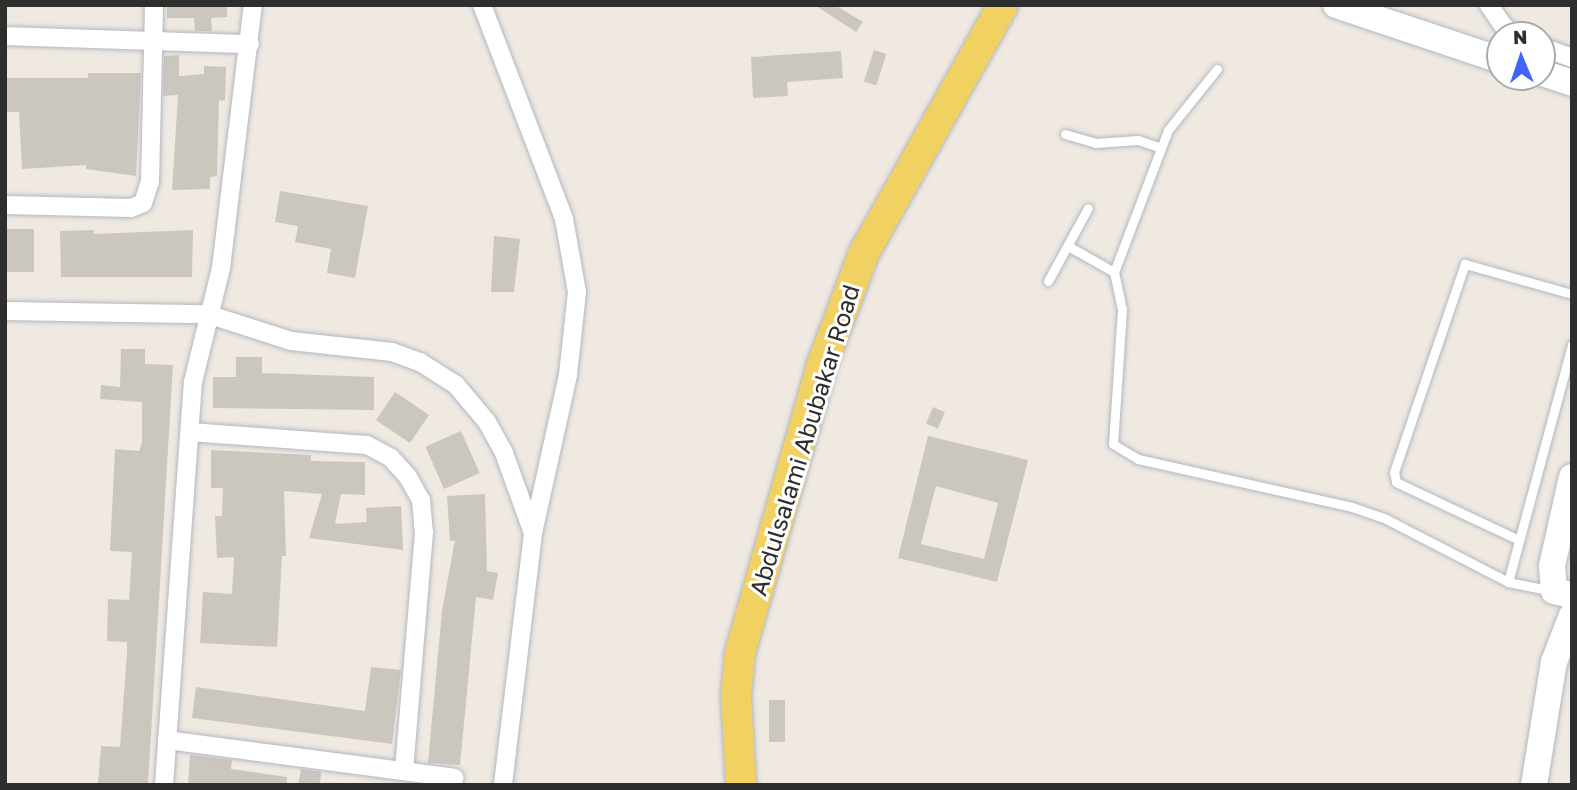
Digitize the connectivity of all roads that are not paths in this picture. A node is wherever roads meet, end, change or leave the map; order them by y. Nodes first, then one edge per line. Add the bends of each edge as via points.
1 (154, 5) edge
2 (253, 5) edge
3 (482, 5) edge
4 (1003, 5) edge
5 (1336, 5) edge
6 (1489, 5) edge
7 (1504, 21) edge
8 (5, 36) edge
9 (153, 37) junction
10 (250, 44) junction
11 (1486, 55) edge
12 (1217, 69) dead end
13 (1065, 134) dead end
14 (1161, 148) junction
15 (5, 205) edge
16 (1088, 208) dead end
17 (1068, 246) junction
18 (1114, 272) junction
19 (1048, 281) dead end
20 (1572, 294) edge
21 (5, 311) edge
22 (207, 314) junction
23 (1572, 344) edge
24 (190, 432) junction
25 (1572, 477) edge
26 (533, 533) junction
27 (1519, 540) junction
28 (1508, 582) junction
29 (1563, 593) edge
30 (1572, 615) edge
31 (167, 740) junction
32 (404, 771) junction
33 (455, 778) dead end
34 (164, 785) edge
35 (503, 785) edge
36 (741, 785) edge
37 (1534, 785) edge

1 - 9 street
2 - 10 street
3 - 26 street via 564,219 577,292 568,375
4 - 36 main road, Abdulsalami Abubakar Road via 864,253 827,350 740,653 736,696
5 - 11 street
6 - 7 street
8 - 9 street
9 - 10 street
9 - 15 street via 150,182 143,203 131,208
10 - 22 street via 221,268
12 - 14 lane via 1177,115
13 - 14 lane via 1096,143 1138,140
14 - 18 lane
16 - 17 lane
17 - 18 lane
17 - 19 lane
18 - 28 lane via 1122,309 1112,436 1117,450 1138,459 1363,511
20 - 27 lane via 1465,264 1394,472 1396,482
21 - 22 street
22 - 24 street via 197,353
22 - 26 street via 291,341 392,352 420,362 456,385 487,422 504,453
23 - 27 lane
24 - 31 street
24 - 32 street via 368,445 391,458 408,477 421,500 424,532
25 - 29 street via 1555,542
26 - 35 street
27 - 28 lane
28 - 29 lane
30 - 37 street via 1554,662
31 - 32 street
31 - 34 street
32 - 33 street

